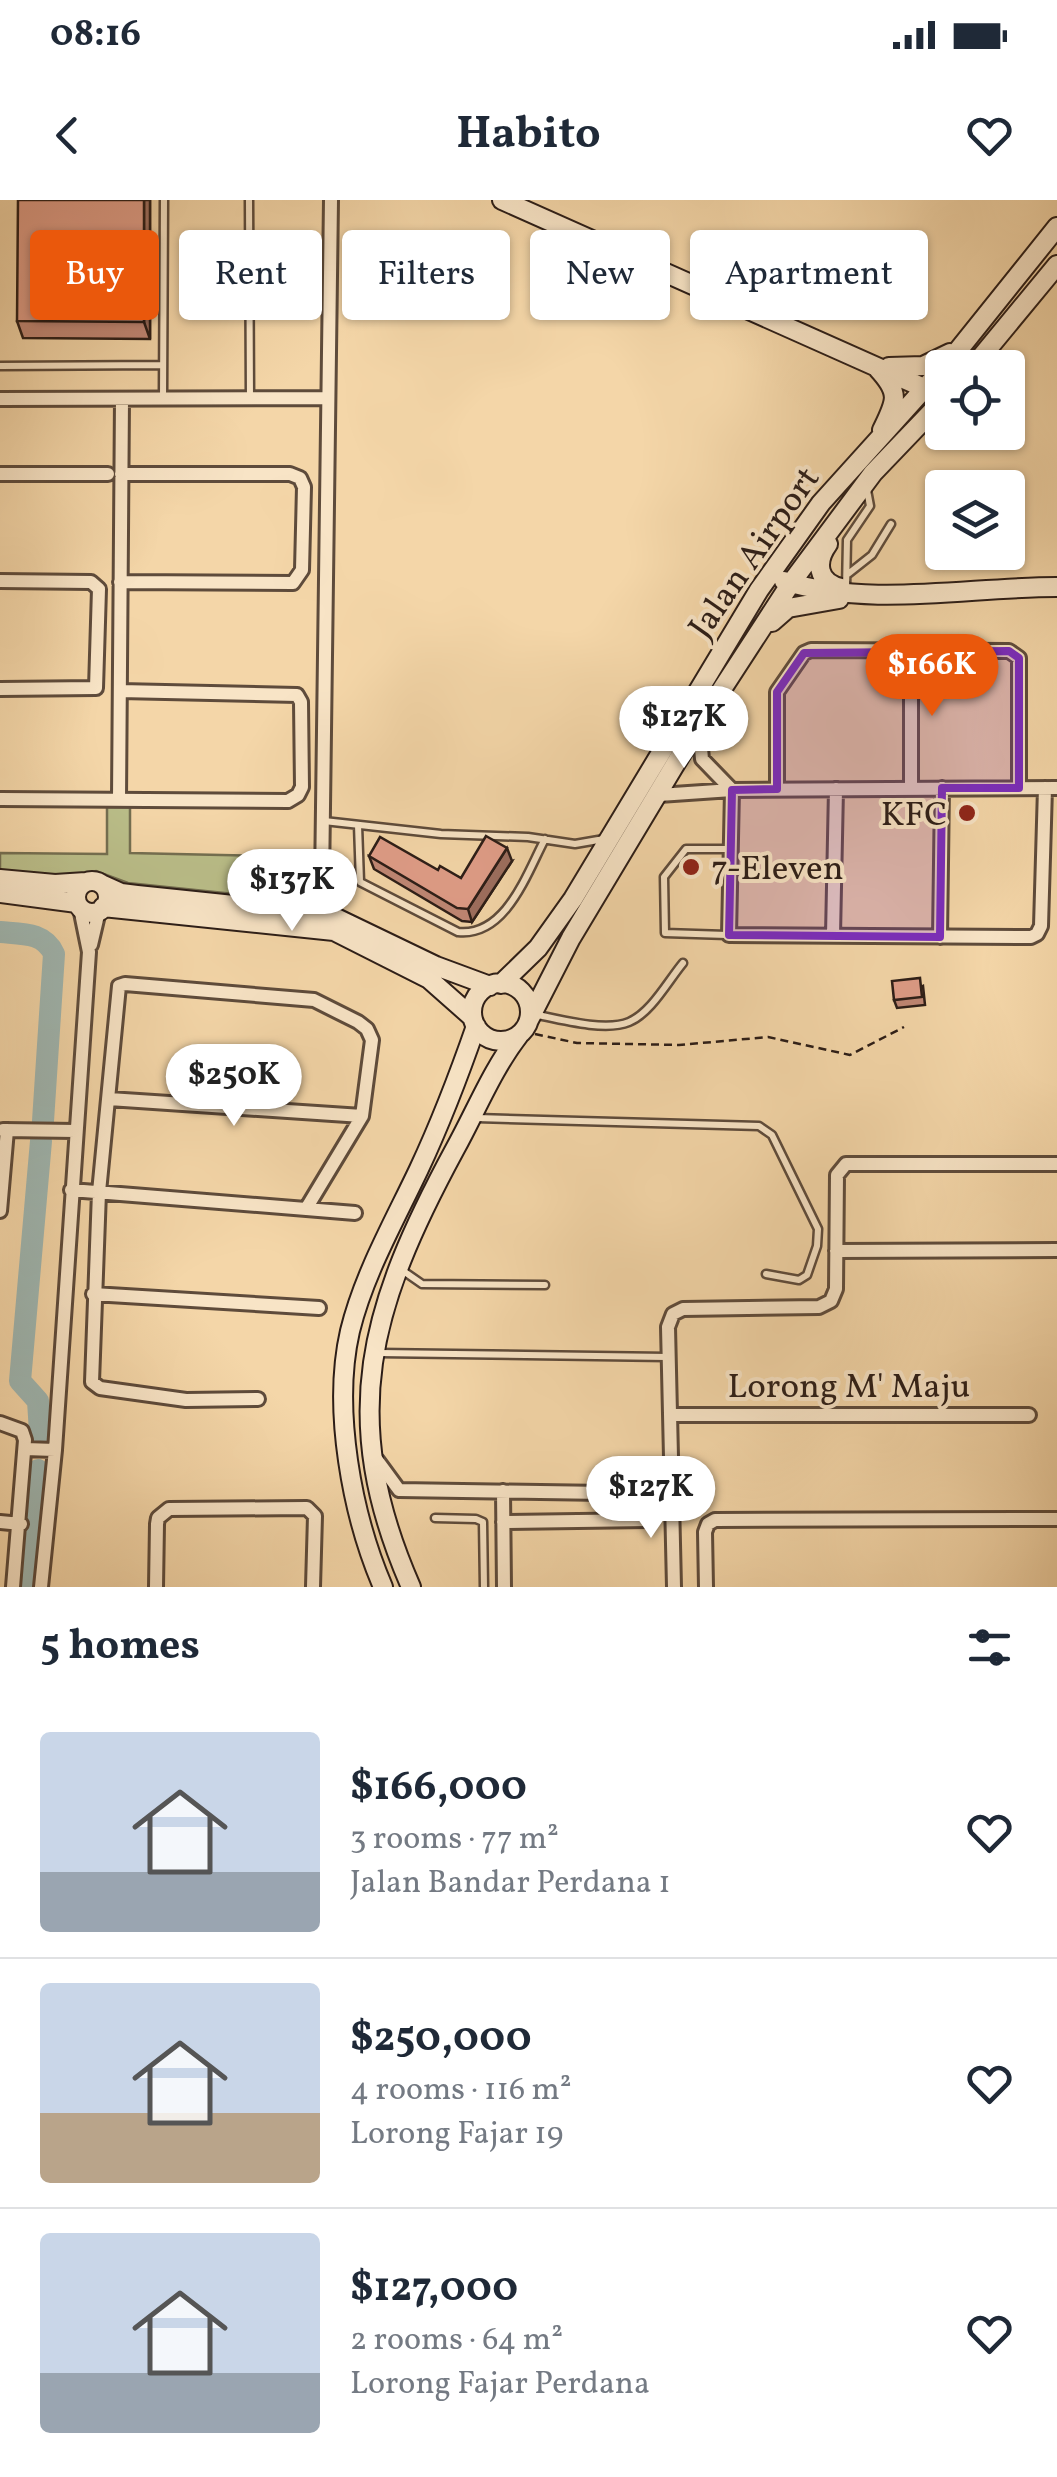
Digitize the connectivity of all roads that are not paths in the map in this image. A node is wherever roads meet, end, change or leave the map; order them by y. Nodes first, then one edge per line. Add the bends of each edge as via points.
1 (164, 200) edge
2 (249, 200) edge
3 (331, 200) edge
4 (502, 200) edge
5 (1057, 227) edge
6 (1057, 264) edge
7 (959, 349) joint
8 (987, 350) edge
9 (164, 365) junction
10 (876, 365) junction
11 (0, 366) edge
12 (925, 390) edge
13 (122, 398) junction
14 (164, 398) junction
15 (250, 398) junction
16 (328, 398) junction
17 (0, 399) edge
18 (925, 408) edge
19 (879, 454) junction
20 (0, 474) edge
21 (115, 474) junction
22 (866, 489) junction
23 (890, 524) dead end
24 (0, 581) edge
25 (120, 582) junction
26 (846, 582) junction
27 (790, 584) junction
28 (1057, 587) edge
29 (873, 594) junction
30 (911, 650) junction
31 (734, 672) junction
32 (0, 690) edge
33 (120, 691) junction
34 (700, 723) junction
35 (662, 752) junction
36 (911, 788) junction
37 (942, 788) junction
38 (1019, 788) junction
39 (1051, 788) edge
40 (777, 789) junction
41 (836, 789) junction
42 (732, 790) junction
43 (658, 795) junction
44 (0, 799) edge
45 (119, 799) junction
46 (322, 821) junction
47 (358, 825) junction
48 (616, 830) junction
49 (546, 839) junction
50 (575, 844) junction
51 (731, 849) junction
52 (0, 879) edge
53 (94, 883) junction
54 (322, 883) junction
55 (0, 893) edge
56 (572, 899) junction
57 (90, 907) junction
58 (295, 910) junction
59 (341, 919) junction
60 (729, 935) junction
61 (833, 935) junction
62 (940, 937) junction
63 (683, 962) dead end
64 (496, 985) junction
65 (474, 1022) junction
66 (526, 1024) junction
67 (109, 1099) junction
68 (362, 1116) junction
69 (471, 1117) junction
70 (4, 1130) edge
71 (76, 1132) junction
72 (1057, 1164) edge
73 (71, 1190) junction
74 (99, 1192) junction
75 (306, 1209) junction
76 (0, 1212) edge
77 (355, 1213) dead end
78 (1057, 1250) edge
79 (836, 1251) junction
80 (398, 1267) junction
81 (766, 1274) dead end
82 (545, 1285) dead end
83 (93, 1294) junction
84 (319, 1308) dead end
85 (373, 1352) junction
86 (669, 1357) junction
87 (258, 1398) dead end
88 (670, 1414) junction
89 (1029, 1415) dead end
90 (0, 1423) edge
91 (370, 1448) junction
92 (25, 1449) junction
93 (55, 1450) junction
94 (399, 1490) junction
95 (503, 1491) junction
96 (670, 1494) junction
97 (435, 1518) dead end
98 (648, 1520) dead end
99 (1057, 1520) edge
100 (0, 1522) edge
101 (503, 1522) junction
102 (21, 1524) junction
103 (389, 1528) junction
104 (13, 1587) edge
105 (41, 1587) edge
106 (156, 1587) edge
107 (313, 1587) edge
108 (383, 1587) edge
109 (411, 1587) edge
110 (484, 1587) edge
111 (504, 1587) edge
112 (674, 1587) edge
113 (706, 1587) edge

1 - 9 lane
2 - 15 lane
3 - 16 street
4 - 10 main road
5 - 7 main road, Jalan Airport
6 - 8 main road
7 - 10 main road via 924,366
9 - 11 lane
9 - 14 lane
10 - 12 main road
10 - 19 main road via 895,400
13 - 14 street
13 - 17 street
13 - 21 street
14 - 15 street
15 - 16 street
16 - 46 street
18 - 19 main road, Jalan Airport
19 - 22 main road
19 - 27 main road, Jalan Airport
19 - 35 main road, Jalan Airport via 822,503 759,590
20 - 21 street
21 - 25 street
21 - 25 street via 290,474 304,487 297,580
22 - 26 lane via 870,506 848,540
22 - 26 main road via 819,559 822,577 832,586
23 - 26 lane
24 - 32 street via 99,589 96,688
25 - 33 street
26 - 29 main road
27 - 29 main road
27 - 31 main road, Jalan Airport
27 - 35 main road via 768,592 698,710
28 - 29 main road
29 - 31 main road via 788,608
30 - 36 street
30 - 38 street via 1009,651 1019,658
30 - 40 street via 804,653 777,692
31 - 34 main road, Jalan Airport
33 - 45 street
33 - 45 street via 297,695 302,787 288,800
34 - 42 street via 702,759
34 - 43 main road, Jalan Airport
35 - 48 main road, Jalan Airport
36 - 37 street
36 - 41 street
37 - 38 street
37 - 62 street
38 - 39 street
39 - 62 street via 1037,934
40 - 41 street
40 - 42 street
41 - 61 street
42 - 43 street
42 - 51 street
43 - 66 main road, Jalan Airport
44 - 45 street
46 - 47 lane
46 - 54 street
47 - 49 lane
47 - 49 lane via 360,882 470,934 505,912
48 - 50 lane via 598,842
48 - 56 main road, Jalan Airport
49 - 50 lane
50 - 56 lane via 587,854
51 - 60 street
51 - 60 lane via 686,850 664,877 665,934
52 - 53 main road
53 - 57 main road via 107,892
53 - 57 main road via 78,888
53 - 58 main road via 137,895
54 - 58 street
54 - 59 street via 326,904
55 - 57 main road
56 - 64 main road, Jalan Airport via 538,948
57 - 65 main road via 334,931 429,979
57 - 71 street
58 - 59 main road
59 - 64 main road via 436,966
60 - 61 street
61 - 62 street
63 - 66 lane via 629,1022
64 - 65 main road via 476,998
64 - 66 main road via 524,995
65 - 66 main road via 500,1041
65 - 108 main road via 350,1335 344,1384 350,1471
66 - 69 main road, Jalan Airport
67 - 68 street
67 - 68 street via 116,992 125,984 314,1000 358,1022 372,1040
67 - 74 street
68 - 75 street
69 - 80 main road, Jalan Airport
69 - 81 lane via 759,1126 772,1134 818,1229 807,1275 799,1280
70 - 71 street
70 - 76 street
71 - 73 street
72 - 79 street via 846,1164 837,1175
73 - 74 street
73 - 93 street
74 - 75 street
74 - 83 street
75 - 77 street
78 - 79 street
79 - 86 street via 836,1290 826,1305 683,1310 670,1320
80 - 82 lane via 422,1284
80 - 85 main road, Jalan Airport
83 - 84 street
83 - 87 street via 90,1374 100,1388 186,1400
85 - 86 lane
85 - 91 main road, Jalan Airport
86 - 88 street
88 - 89 street, Lorong M' Maju
88 - 96 street
90 - 92 street via 22,1431
91 - 94 street
91 - 103 main road, Jalan Airport
92 - 93 street
92 - 102 street
93 - 105 street
94 - 95 street
94 - 103 street
95 - 96 street
95 - 101 street
96 - 112 street
97 - 110 lane via 483,1522
98 - 101 street
99 - 113 street via 708,1524
100 - 102 street
101 - 111 street
102 - 104 street
103 - 109 main road, Jalan Airport
106 - 107 street via 156,1524 174,1508 307,1508 315,1516

